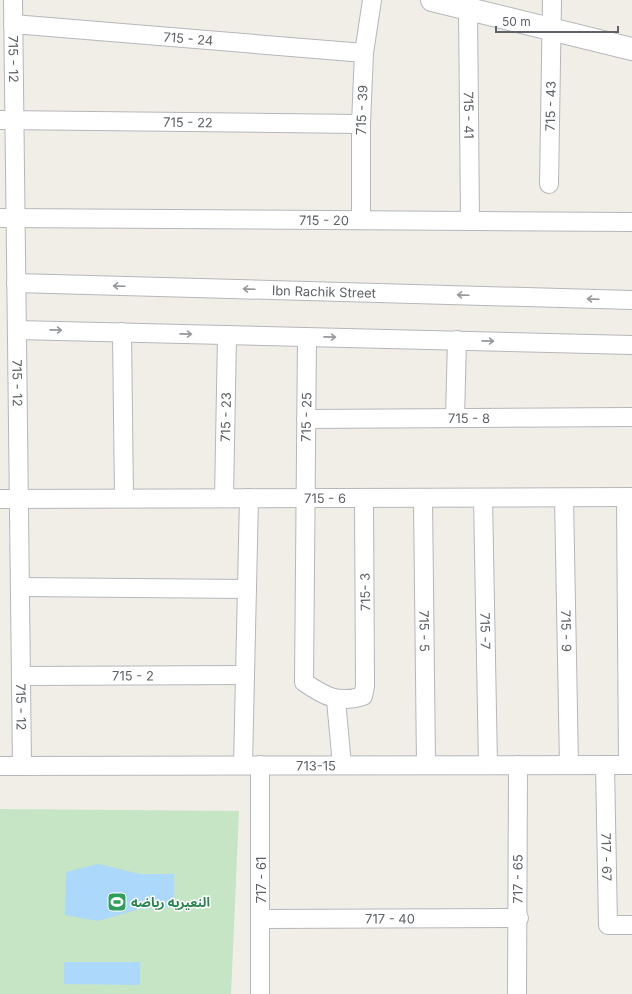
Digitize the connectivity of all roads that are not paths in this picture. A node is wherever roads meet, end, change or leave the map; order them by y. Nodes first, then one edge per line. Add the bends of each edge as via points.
1 (13, 0) edge
2 (372, 0) edge
3 (432, 0) edge
4 (552, 0) edge
5 (468, 10) junction
6 (13, 24) junction
7 (550, 29) junction
8 (632, 49) edge
9 (364, 53) junction
10 (7, 120) edge
11 (361, 124) junction
12 (549, 184) dead end
13 (8, 218) edge
14 (361, 220) junction
15 (470, 220) junction
16 (632, 222) edge
17 (16, 283) junction
18 (632, 300) edge
19 (17, 330) junction
20 (122, 332) junction
21 (227, 335) junction
22 (307, 337) junction
23 (457, 340) junction
24 (632, 344) edge
25 (455, 417) junction
26 (632, 417) edge
27 (306, 419) junction
28 (629, 497) edge
29 (124, 498) junction
30 (224, 498) junction
31 (249, 498) junction
32 (305, 498) junction
33 (364, 498) junction
34 (423, 498) junction
35 (483, 498) junction
36 (564, 498) junction
37 (0, 499) edge
38 (19, 499) junction
39 (20, 587) junction
40 (247, 589) junction
41 (245, 675) junction
42 (21, 676) junction
43 (336, 700) junction
44 (630, 764) edge
45 (242, 765) junction
46 (260, 765) junction
47 (342, 765) junction
48 (426, 765) junction
49 (488, 765) junction
50 (518, 765) junction
51 (569, 765) junction
52 (605, 765) junction
53 (0, 766) edge
54 (22, 766) junction
55 (519, 918) junction
56 (261, 919) junction
57 (632, 925) edge
58 (260, 994) edge
59 (517, 994) edge

1 - 6 street, 715 - 12
2 - 9 street, 715 - 39
3 - 5 street
4 - 7 street, 715 - 43
5 - 7 street
5 - 15 street, 715 - 41
6 - 9 street, 715 - 24
6 - 10 street, 715 - 12
7 - 8 street
7 - 12 street, 715 - 43
9 - 11 street, 715 - 39
10 - 11 street, 715 - 22
10 - 13 street, 715 - 12
11 - 14 street, 715 - 39
13 - 14 street, 715 - 20
13 - 17 street, 715 - 12
14 - 15 street, 715 - 20
15 - 16 street, 715 - 20
18 -> 17 street, Ibn Rachik Street
17 - 19 street, 715 - 12
19 -> 20 street
19 - 38 street, 715 - 12
20 -> 21 street
20 - 29 street
21 - 22 street
21 - 30 street, 715 - 23
22 -> 23 street
22 - 27 street, 715 - 25
23 -> 24 street
23 - 25 street
25 - 26 street, 715 - 8
25 - 27 street, 715 - 8
27 - 32 street, 715 - 25
28 - 36 street, 715 - 6
28 - 44 street
29 - 30 street, 715 - 6
29 - 38 street, 715 - 6
30 - 31 street, 715 - 6
31 - 32 street, 715 - 6
31 - 40 street
32 - 33 street, 715 - 6
32 - 43 street, 715 - 25 via 304,682
33 - 34 street, 715 - 6
33 - 43 street, 715- 3 via 366,686 363,696
34 - 35 street, 715 - 6
34 - 48 street, 715 - 5
35 - 36 street, 715 - 6
35 - 49 street, 715 -7
36 - 51 street, 715 - 9
37 - 38 street, 715 - 6
38 - 39 street, 715 - 12
39 - 40 street
39 - 42 street, 715 - 12
40 - 41 street
41 - 42 street, 715 - 2
41 - 45 street
42 - 54 street, 715 - 12
43 - 47 street
44 - 52 street, 713-15
45 - 46 street, 713-15
45 - 54 street, 713-15
46 - 47 street, 713-15
46 - 56 street, 717 - 61
47 - 48 street, 713-15
48 - 49 street, 713-15
49 - 50 street, 713-15
50 - 51 street, 713-15
50 - 55 street, 717 - 65
51 - 52 street, 713-15
52 - 57 street, 717 - 67 via 608,926
53 - 54 street, 713-15
55 - 56 street, 717 - 40
55 - 59 street, 717 - 65
56 - 58 street, 717 - 61

